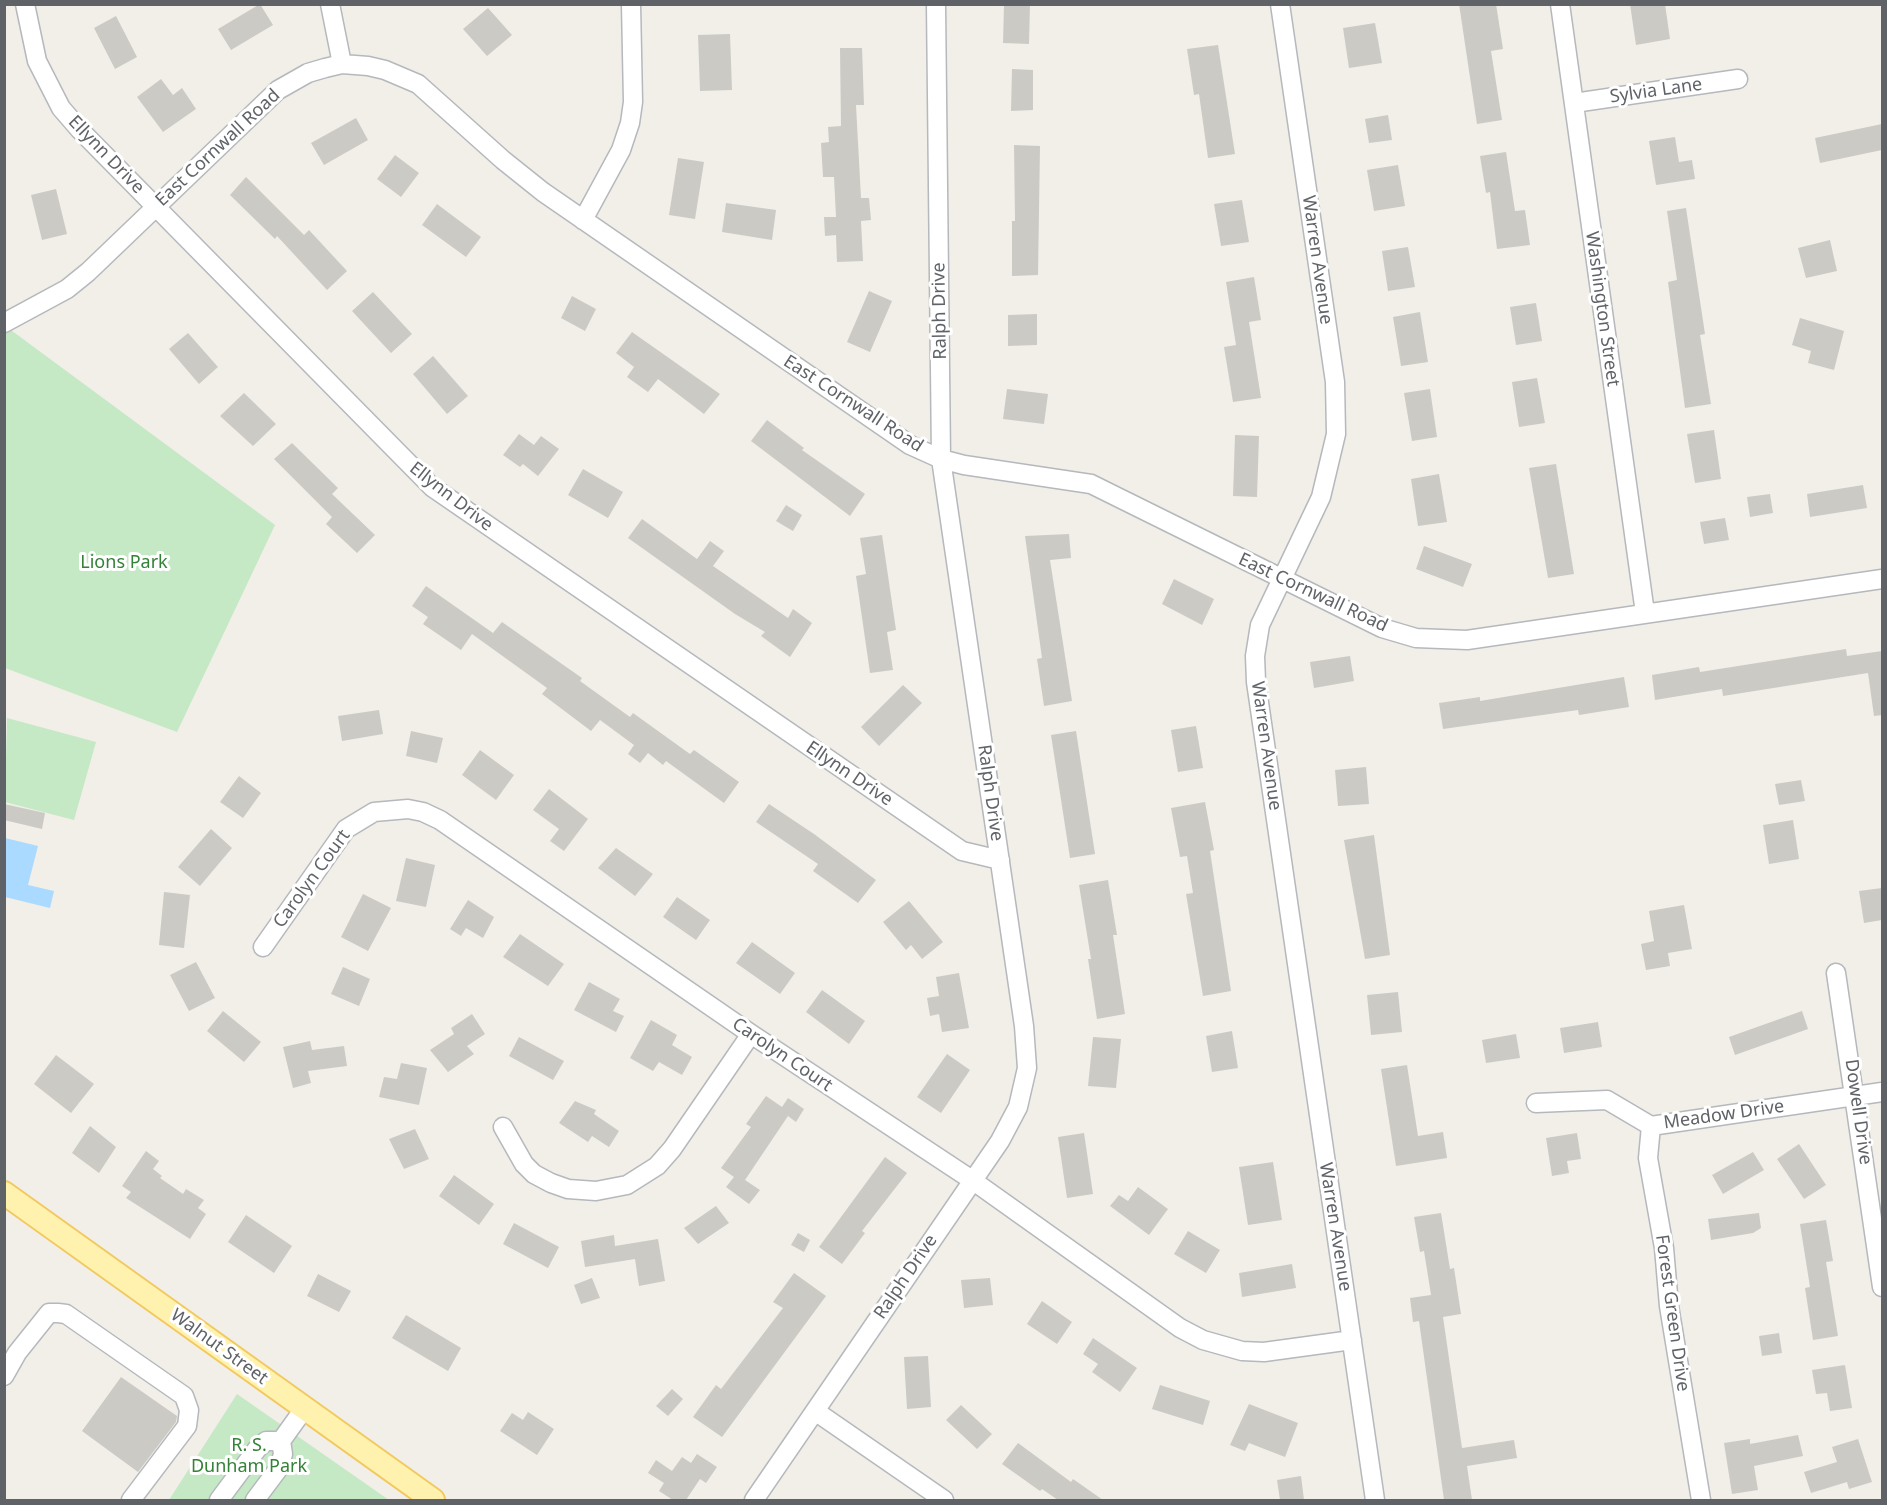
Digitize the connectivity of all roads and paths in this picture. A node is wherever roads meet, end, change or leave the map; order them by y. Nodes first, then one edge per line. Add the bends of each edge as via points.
1 (25, 4) edge
2 (330, 4) edge
3 (631, 4) edge
4 (936, 4) edge
5 (1280, 4) edge
6 (1560, 4) edge
7 (342, 64) junction
8 (1738, 79) dead end
9 (1574, 104) junction
10 (156, 206) junction
11 (583, 220) junction
12 (4, 323) edge
13 (941, 459) junction
14 (1882, 579) edge
15 (1281, 580) junction
16 (1645, 613) junction
17 (1000, 860) junction
18 (263, 947) dead end
19 (1836, 973) dead end
20 (751, 1034) junction
21 (1882, 1092) edge
22 (1856, 1096) junction
23 (1536, 1103) dead end
24 (1651, 1126) junction
25 (503, 1127) dead end
26 (972, 1180) junction
27 (4, 1193) edge
28 (1882, 1287) edge
29 (1352, 1340) junction
30 (4, 1376) edge
31 (304, 1409) junction
32 (815, 1411) junction
33 (280, 1441) junction
34 (131, 1500) edge
35 (219, 1500) edge
36 (255, 1500) edge
37 (434, 1500) edge
38 (754, 1500) edge
39 (944, 1500) edge
40 (1375, 1500) edge
41 (1701, 1500) edge

1 - 10 street, Ellynn Drive via 31,41 52,94 80,130
2 - 7 street
3 - 11 street via 634,80 630,123 621,150
4 - 13 street, Ralph Drive
5 - 15 street, Warren Avenue via 1337,406 1327,478
6 - 9 street, Washington Street
7 - 10 street, East Cornwall Road via 308,73 278,90
7 - 11 street, East Cornwall Road via 385,70 418,84 502,160
8 - 9 street, Sylvia Lane
9 - 16 street, Washington Street
10 - 12 street, East Cornwall Road via 67,289
10 - 17 street, Ellynn Drive via 432,487 962,851
11 - 13 street, East Cornwall Road via 910,445
13 - 15 street, East Cornwall Road via 1091,484
13 - 17 street, Ralph Drive
14 - 16 street, East Cornwall Road
15 - 16 street, East Cornwall Road via 1382,628 1434,640 1467,640
15 - 29 street, Warren Avenue via 1256,640 1256,682
17 - 26 street, Ralph Drive via 1027,1068 1010,1124
18 - 20 street, Carolyn Court via 346,829 374,812 408,809 440,820
19 - 22 street, Dowell Drive
20 - 25 street via 672,1149 657,1166 627,1185 596,1191 551,1184 524,1164
20 - 26 street, Carolyn Court
21 - 22 street, Meadow Drive
22 - 24 street, Meadow Drive
22 - 28 street, Dowell Drive
23 - 24 street, Meadow Drive via 1606,1100
24 - 41 street, Forest Green Drive via 1648,1158
26 - 29 street, Carolyn Court via 1180,1328 1203,1340 1242,1351 1264,1352
26 - 32 street, Ralph Drive
27 - 31 main road, Walnut Street
29 - 40 street, Warren Avenue
30 - 34 street via 49,1313 58,1313 66,1314 184,1396 189,1410 187,1426
31 - 33 street
31 - 37 main road, Walnut Street
32 - 38 street, Ralph Drive
32 - 39 street
33 - 35 street via 266,1441 256,1449
33 - 36 street via 283,1454 279,1468

